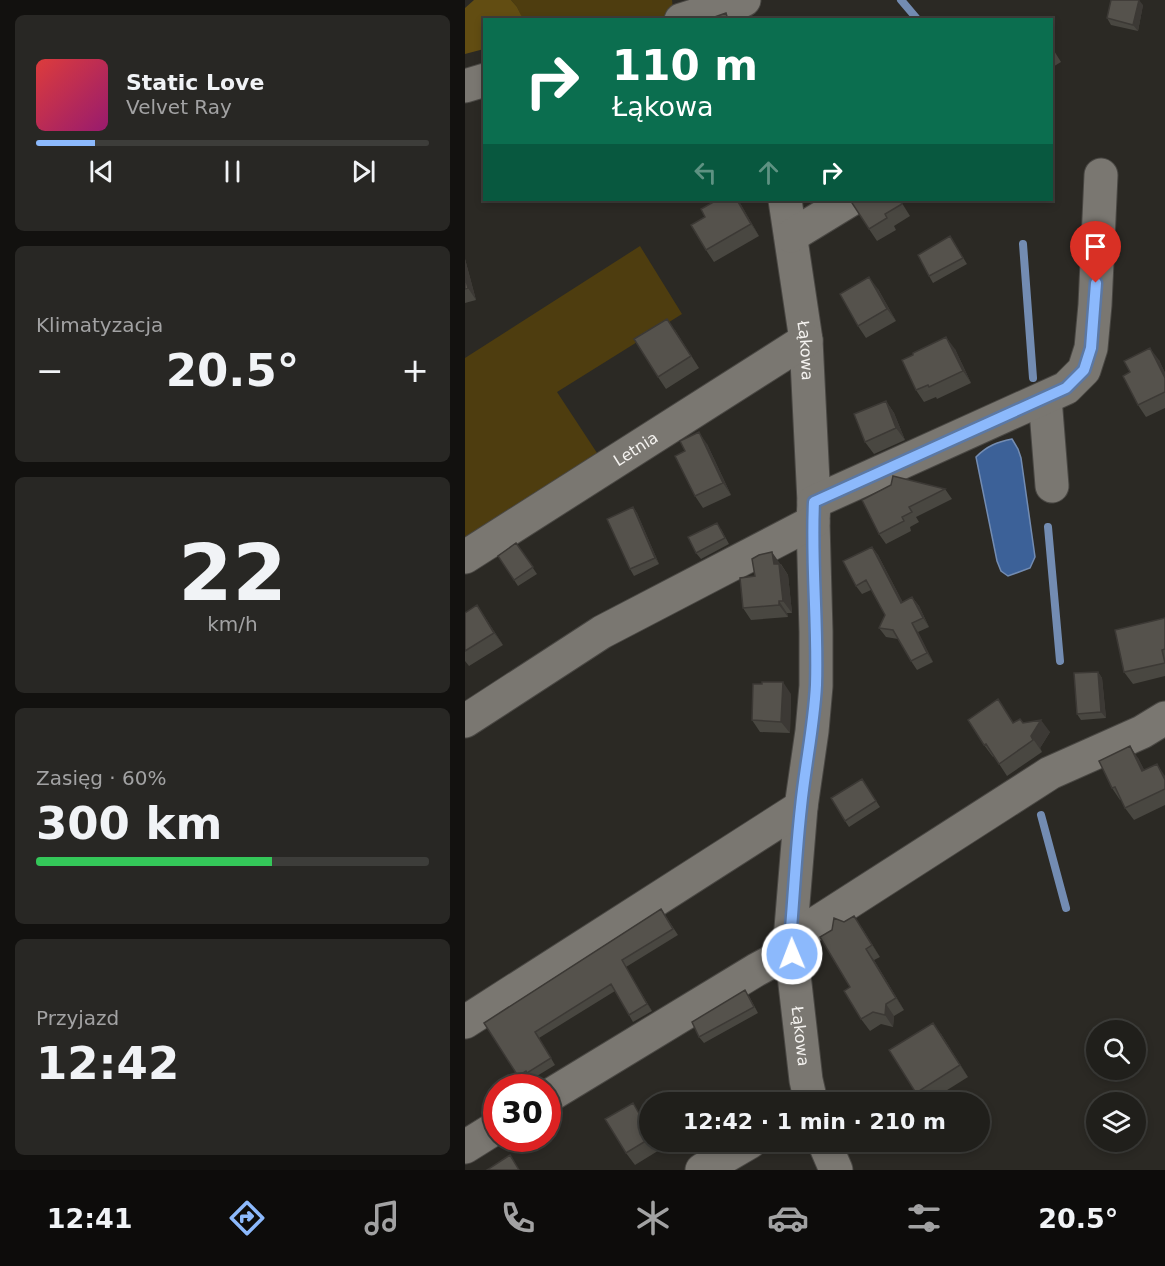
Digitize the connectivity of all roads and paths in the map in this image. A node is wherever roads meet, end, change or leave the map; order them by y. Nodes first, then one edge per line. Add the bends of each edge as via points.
1 (745, 0) edge
2 (687, 18) edge
3 (754, 18) edge
4 (483, 81) edge
5 (465, 86) edge
6 (1101, 175) dead end
7 (785, 201) edge
8 (848, 201) edge
9 (791, 236) junction
10 (806, 340) junction
11 (1045, 398) junction
12 (1052, 486) dead end
13 (813, 512) junction
14 (465, 556) edge
15 (1165, 718) edge
16 (465, 721) edge
17 (801, 807) junction
18 (791, 947) junction
19 (465, 1022) edge
20 (561, 1088) edge
21 (809, 1092) edge
22 (483, 1136) edge
23 (465, 1147) edge
24 (733, 1152) edge
25 (828, 1152) edge
26 (702, 1170) edge
27 (835, 1170) edge

1 - 2 street
1 - 3 street
4 - 5 street
6 - 11 street via 1091,348 1084,370 1066,388
7 - 9 street, Łąkowa
8 - 9 street
9 - 10 street, Łąkowa
10 - 13 street, Łąkowa
10 - 14 street, Letnia
11 - 12 street
11 - 13 street
13 - 16 street via 602,632
13 - 17 street, Łąkowa via 816,686
15 - 18 street via 1050,773
17 - 18 street, Łąkowa
17 - 19 street
18 - 20 street
18 - 21 street, Łąkowa
22 - 23 street
24 - 26 street
25 - 27 street

